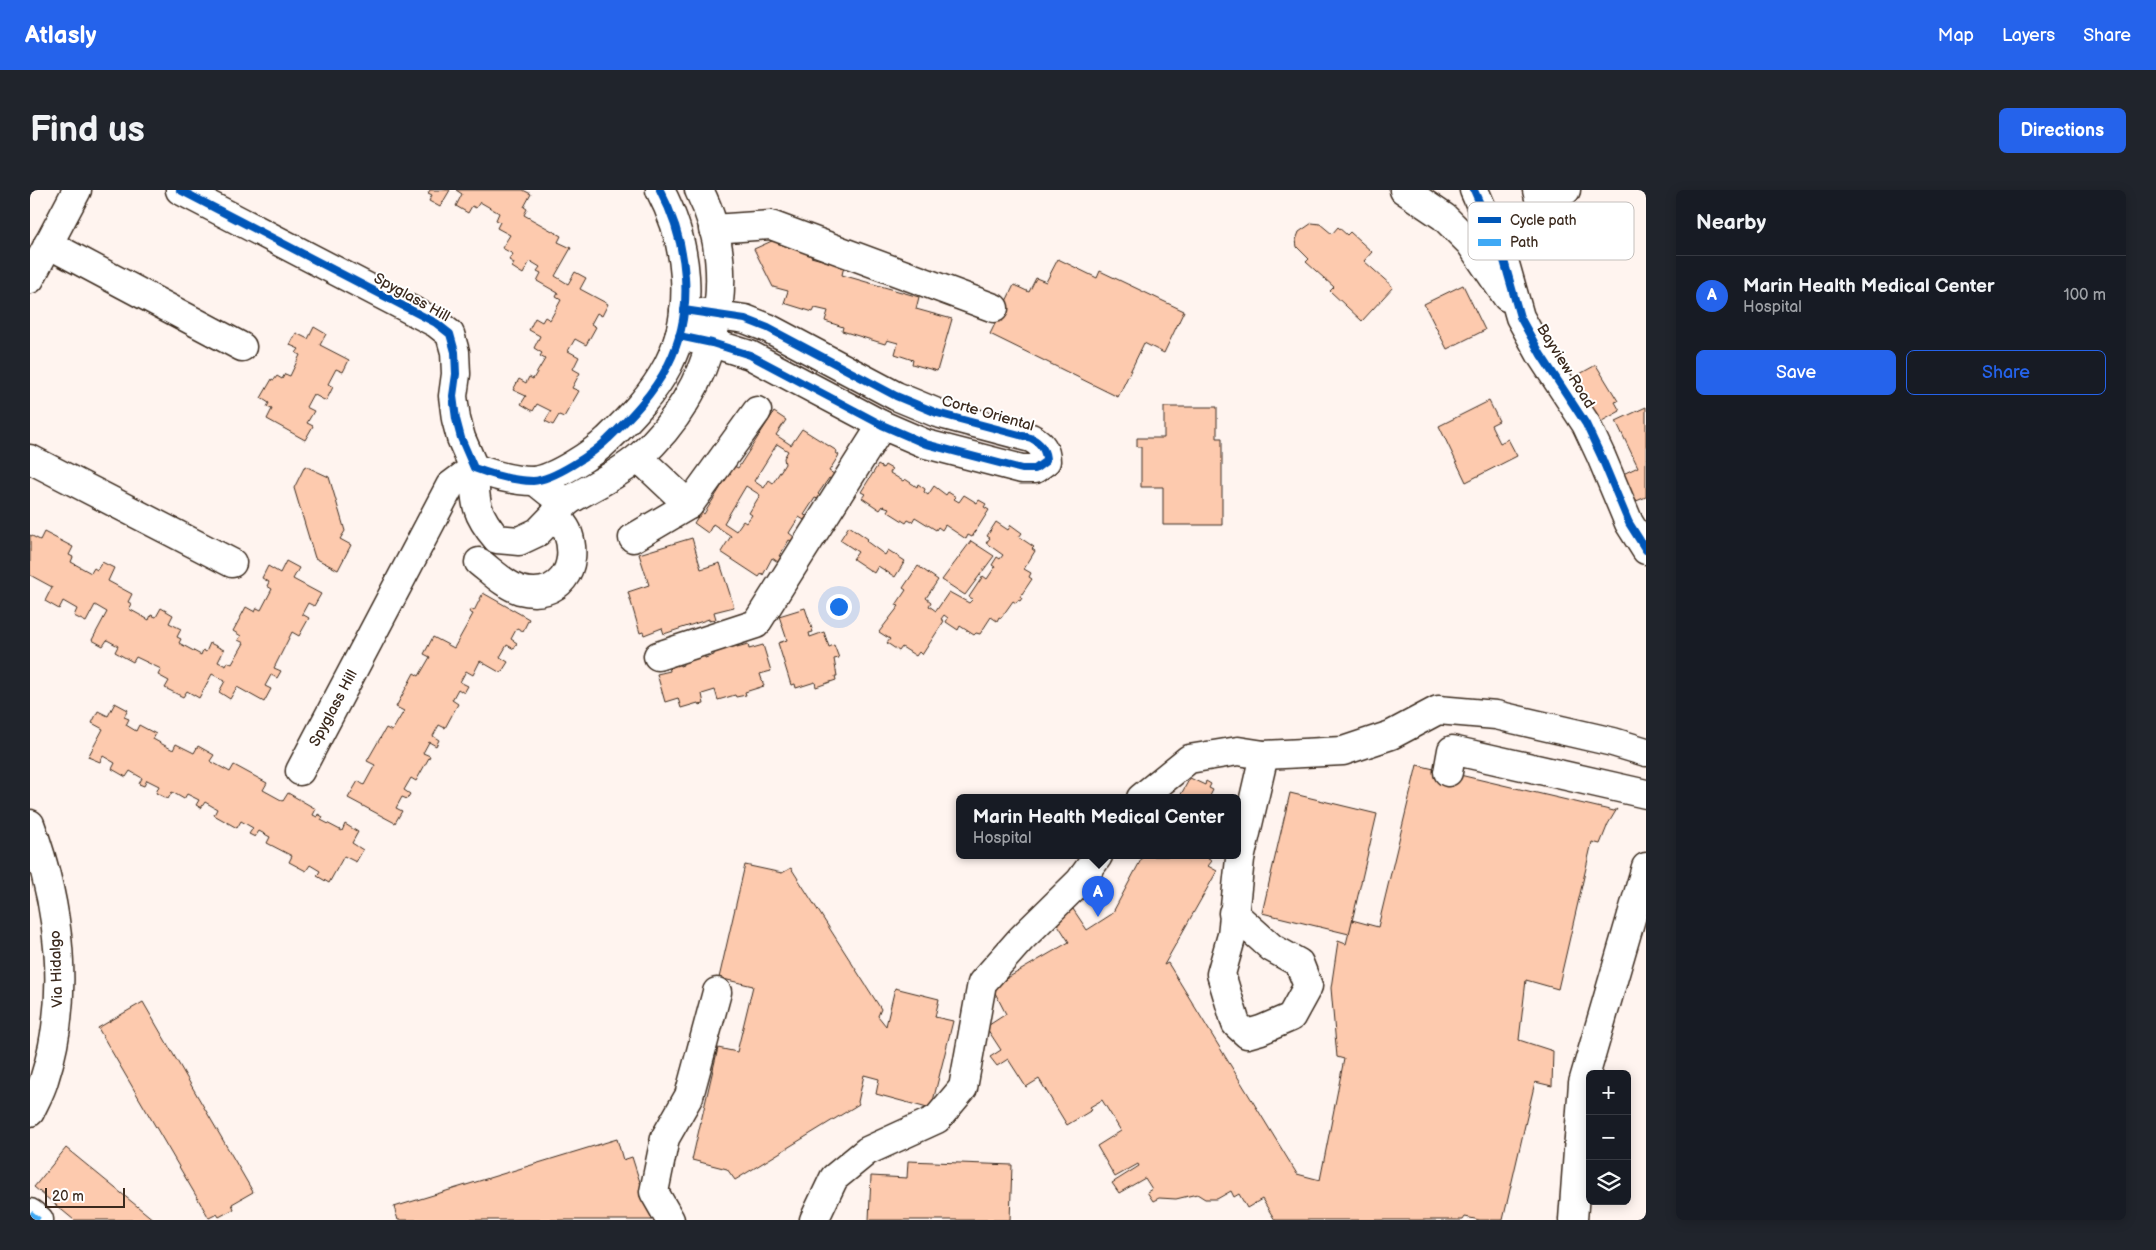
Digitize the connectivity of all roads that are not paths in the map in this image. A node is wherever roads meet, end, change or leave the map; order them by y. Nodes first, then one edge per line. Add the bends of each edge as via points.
1 (77, 190) edge
2 (180, 190) edge
3 (660, 190) edge
4 (699, 190) edge
5 (1404, 190) edge
6 (1474, 190) edge
7 (1537, 190) edge
8 (1566, 190) edge
9 (1479, 202) edge
10 (713, 229) junction
11 (1468, 241) edge
12 (48, 244) junction
13 (1481, 260) edge
14 (1504, 260) edge
15 (30, 279) edge
16 (994, 308) dead end
17 (717, 314) junction
18 (1520, 317) junction
19 (681, 323) junction
20 (712, 343) junction
21 (242, 347) dead end
22 (757, 411) dead end
23 (882, 425) junction
24 (638, 458) junction
25 (30, 459) edge
26 (474, 468) junction
27 (535, 481) junction
28 (689, 505) junction
29 (561, 508) junction
30 (633, 538) dead end
31 (1646, 550) edge
32 (479, 562) dead end
33 (232, 563) dead end
34 (658, 656) dead end
35 (1646, 752) edge
36 (1264, 756) junction
37 (300, 771) dead end
38 (1448, 772) dead end
39 (1146, 794) edge
40 (1646, 794) edge
41 (30, 824) edge
42 (1241, 855) edge
43 (1096, 859) edge
44 (1240, 859) edge
45 (1646, 867) edge
46 (1233, 912) dead end
47 (716, 992) dead end
48 (30, 1112) edge
49 (30, 1213) edge
50 (39, 1220) edge
51 (670, 1220) edge
52 (814, 1220) edge
53 (1573, 1220) edge

1 - 12 street
2 - 26 street, Spyglass Hill via 436,323 450,334 455,352 453,396 456,419
3 - 19 street via 680,237 685,267
4 - 10 street
5 - 11 street via 1444,217
6 - 9 street, Bayview Road
7 - 8 street via 1539,198
10 - 16 street via 771,225
10 - 17 street via 719,264
12 - 15 street
12 - 21 street
13 - 18 street
14 - 18 street, Bayview Road
17 - 19 street, Corte Oriental
17 - 20 street
17 - 23 street, Corte Oriental via 745,319 768,328 896,396 937,413 1031,438 1041,445 1046,461 1035,469 1022,469 926,444
18 - 31 street, Bayview Road via 1586,424 1629,523
19 - 20 street, Corte Oriental
19 - 27 street via 668,364 636,412 596,452
20 - 23 street, Corte Oriental via 750,355
20 - 24 street via 705,365 680,411
22 - 28 street
23 - 34 street via 756,624
24 - 28 street
24 - 29 street
25 - 33 street
26 - 27 street via 502,478
26 - 29 street via 475,501 482,522 497,538 519,541 538,532
26 - 37 street, Spyglass Hill via 450,486
27 - 29 street
28 - 30 street
29 - 32 street via 572,547 572,561 567,575 554,586 538,593 518,589
35 - 36 street via 1496,715 1438,710 1390,735 1343,751
36 - 39 street via 1238,751 1189,759
36 - 42 street
38 - 40 street via 1452,750
41 - 48 street, Via Hidalgo via 48,884 59,943 60,998 54,1043 44,1081
43 - 52 street via 1080,881 982,983 963,1088 937,1119 867,1151 834,1178
44 - 46 street
45 - 53 street via 1583,1083
47 - 51 street via 689,1096 665,1138 654,1192
49 - 50 street

